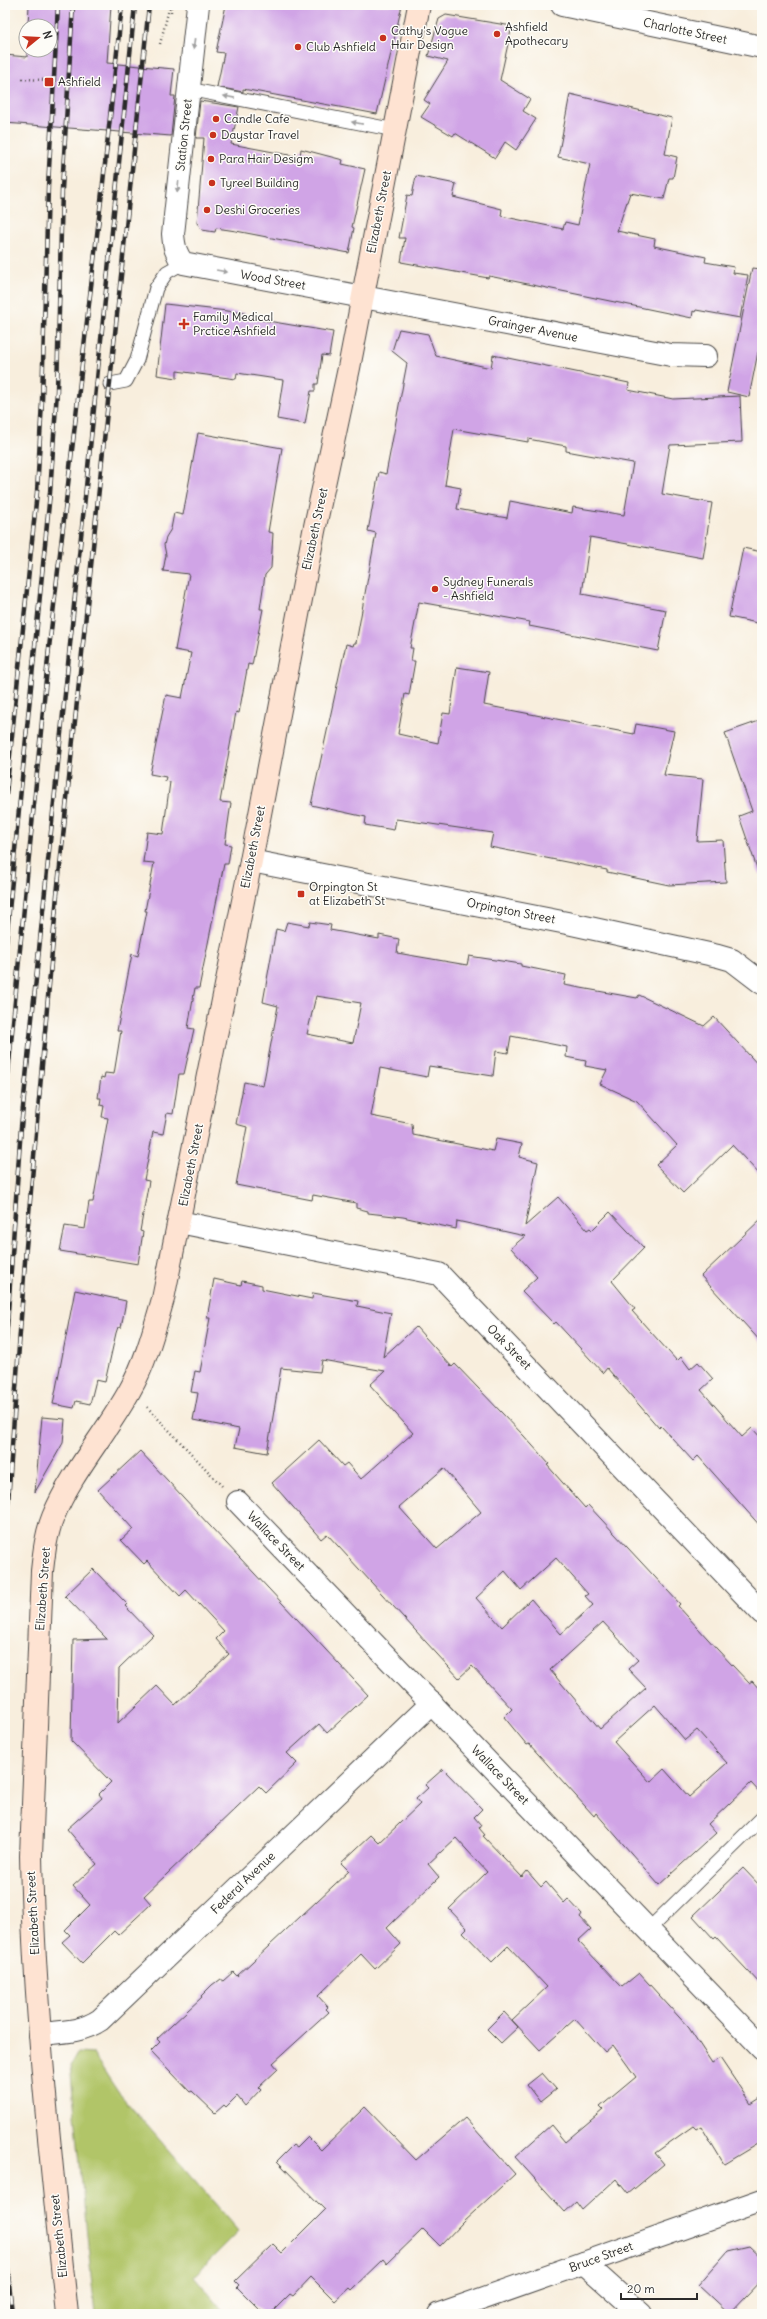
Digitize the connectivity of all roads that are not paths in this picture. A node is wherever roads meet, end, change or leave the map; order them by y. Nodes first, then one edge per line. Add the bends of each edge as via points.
1 (198, 5) edge
2 (419, 5) edge
3 (562, 5) edge
4 (762, 47) edge
5 (188, 89) junction
6 (395, 130) junction
7 (183, 263) junction
8 (362, 297) junction
9 (706, 356) dead end
10 (110, 384) dead end
11 (251, 861) junction
12 (762, 983) edge
13 (179, 1222) junction
14 (238, 1502) road end
15 (762, 1613) edge
16 (432, 1703) junction
17 (762, 1818) edge
18 (648, 1930) junction
19 (40, 2034) junction
20 (762, 2048) edge
21 (762, 2200) edge
22 (584, 2263) junction
23 (67, 2314) edge
24 (439, 2314) edge
25 (641, 2314) edge

1 -> 5 street, Station Street
2 - 6 main road, Elizabeth Street
3 - 4 street, Charlotte Street
6 -> 5 lane
5 -> 7 street, Station Street via 173,234 177,255
6 - 8 main road, Elizabeth Street
7 -> 8 street, Wood Street
7 - 10 lane via 167,272 156,288 137,360 126,380
8 - 9 street, Grainger Avenue via 671,355
8 - 11 main road, Elizabeth Street
11 - 12 street, Orpington Street via 567,923 718,956 732,960
11 - 13 main road, Elizabeth Street
13 - 15 street, Oak Street via 439,1274
13 - 19 main road, Elizabeth Street via 152,1339 130,1390 64,1493 53,1519 42,1564 31,1856
14 - 16 street, Wallace Street
16 - 18 street, Wallace Street
16 - 19 street, Federal Avenue via 100,2020 90,2027
17 - 18 lane
18 - 20 street, Wallace Street
19 - 23 main road, Elizabeth Street via 46,2122
21 - 22 street, Bruce Street
22 - 24 street, Bruce Street
22 - 25 street

